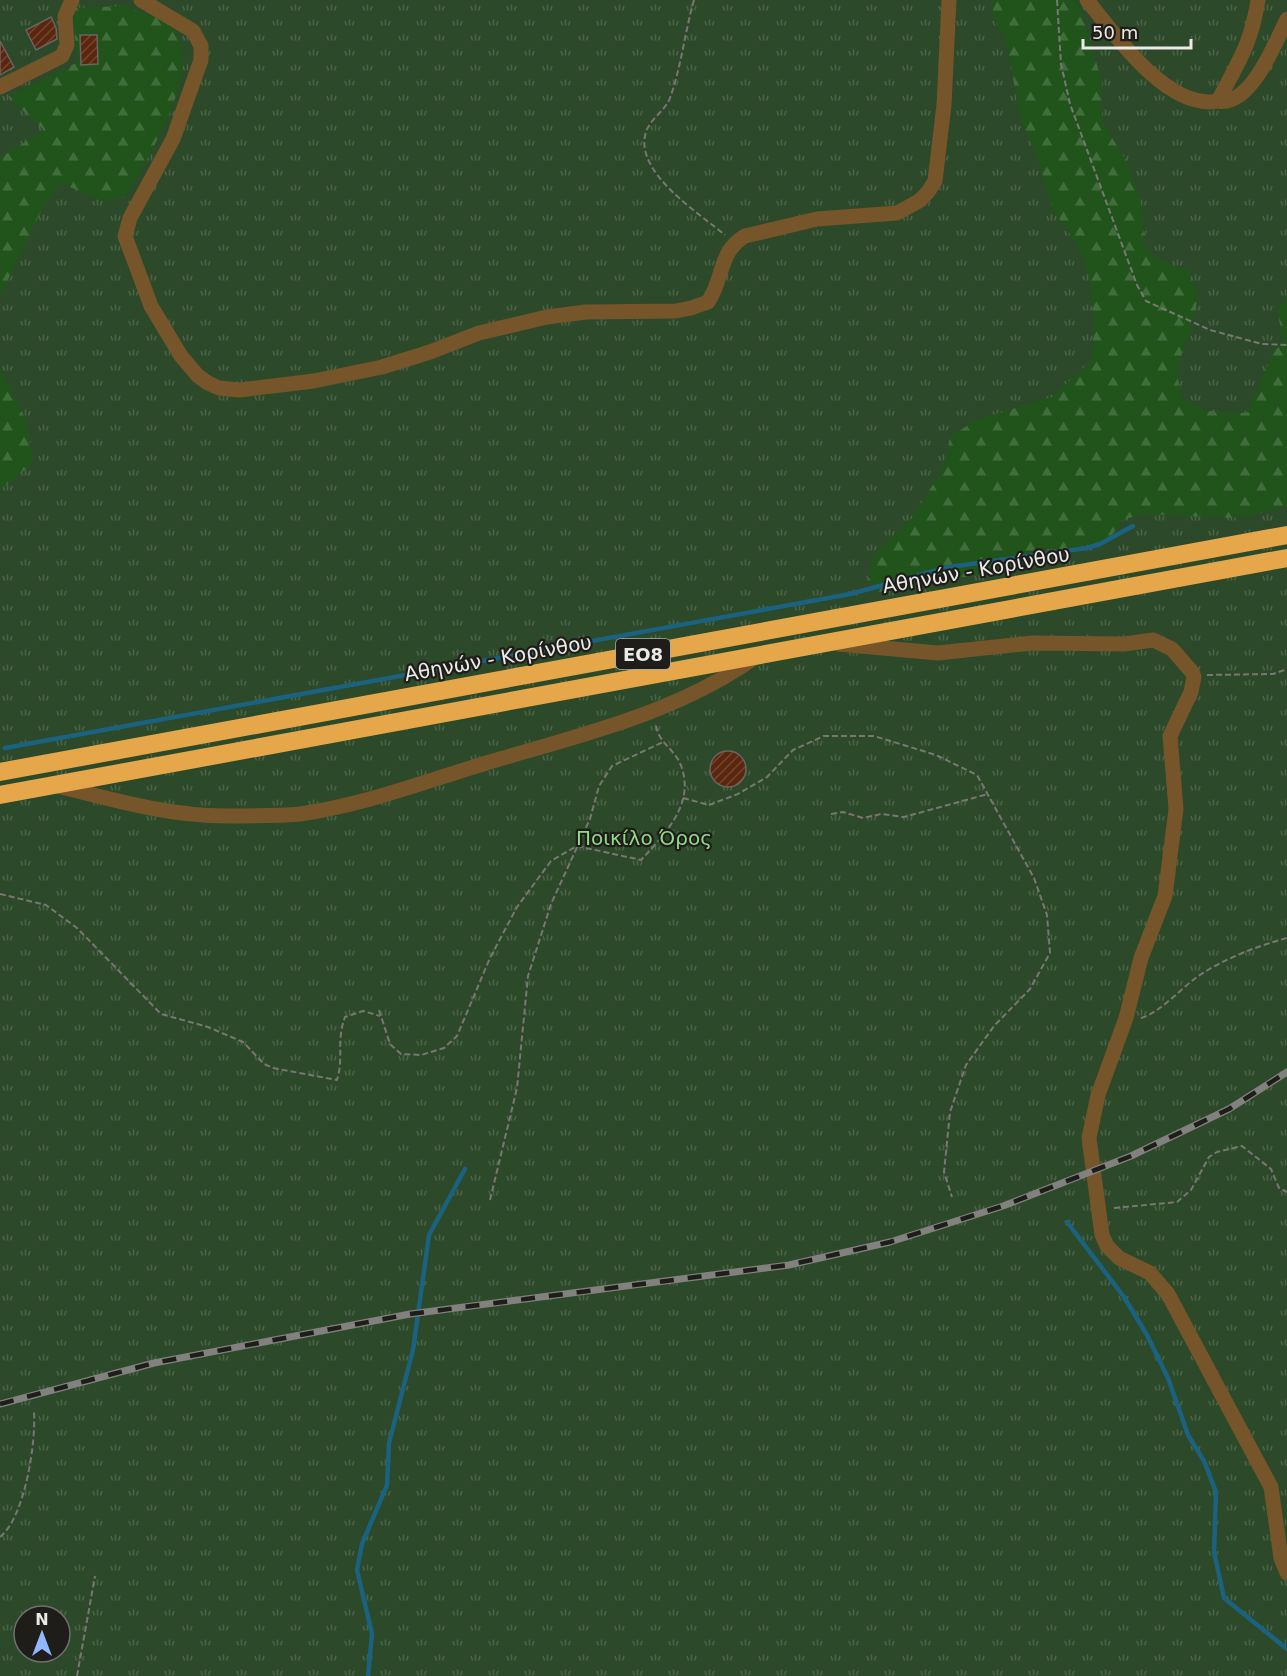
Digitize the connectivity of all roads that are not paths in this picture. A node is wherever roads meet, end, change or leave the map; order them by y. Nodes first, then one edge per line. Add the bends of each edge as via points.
1 (72, 0) edge
2 (141, 0) edge
3 (949, 0) edge
4 (1087, 0) edge
5 (1258, 0) edge
6 (1287, 19) edge
7 (0, 87) edge
8 (1218, 101) junction
9 (1287, 535) edge
10 (1287, 558) edge
11 (828, 643) junction
12 (758, 656) junction
13 (3, 770) edge
14 (55, 785) junction
15 (0, 795) edge
16 (1287, 1573) edge

1 - 7 street via 65,16 67,45 62,56
2 - 3 street via 193,31 201,46 201,60 173,139 129,218 126,242 151,306 198,376 219,388 240,390 382,367 479,333 564,314 691,308 708,302 712,296 724,257 734,243 756,232 807,221 897,213 919,201 935,181 944,105
4 - 8 street via 1160,80 1196,102
5 - 8 street via 1254,30 1245,54
6 - 8 street via 1250,86 1228,103
9 - 13 highway, Αθηνών - Κορίνθου / ΕΟ8
10 - 11 highway, ΕΟ8
11 - 12 highway, ΕΟ8
11 - 16 street via 938,653 1032,643 1124,644 1153,640 1172,650 1189,666 1194,677 1185,708 1170,736 1176,809 1165,896 1141,957 1126,1018 1090,1127 1091,1164 1107,1246 1119,1258 1150,1274 1177,1308 1271,1487 1281,1558
12 - 14 highway, ΕΟ8
12 - 14 street via 716,682 652,712 359,801 299,814 192,814
14 - 15 highway, ΕΟ8

